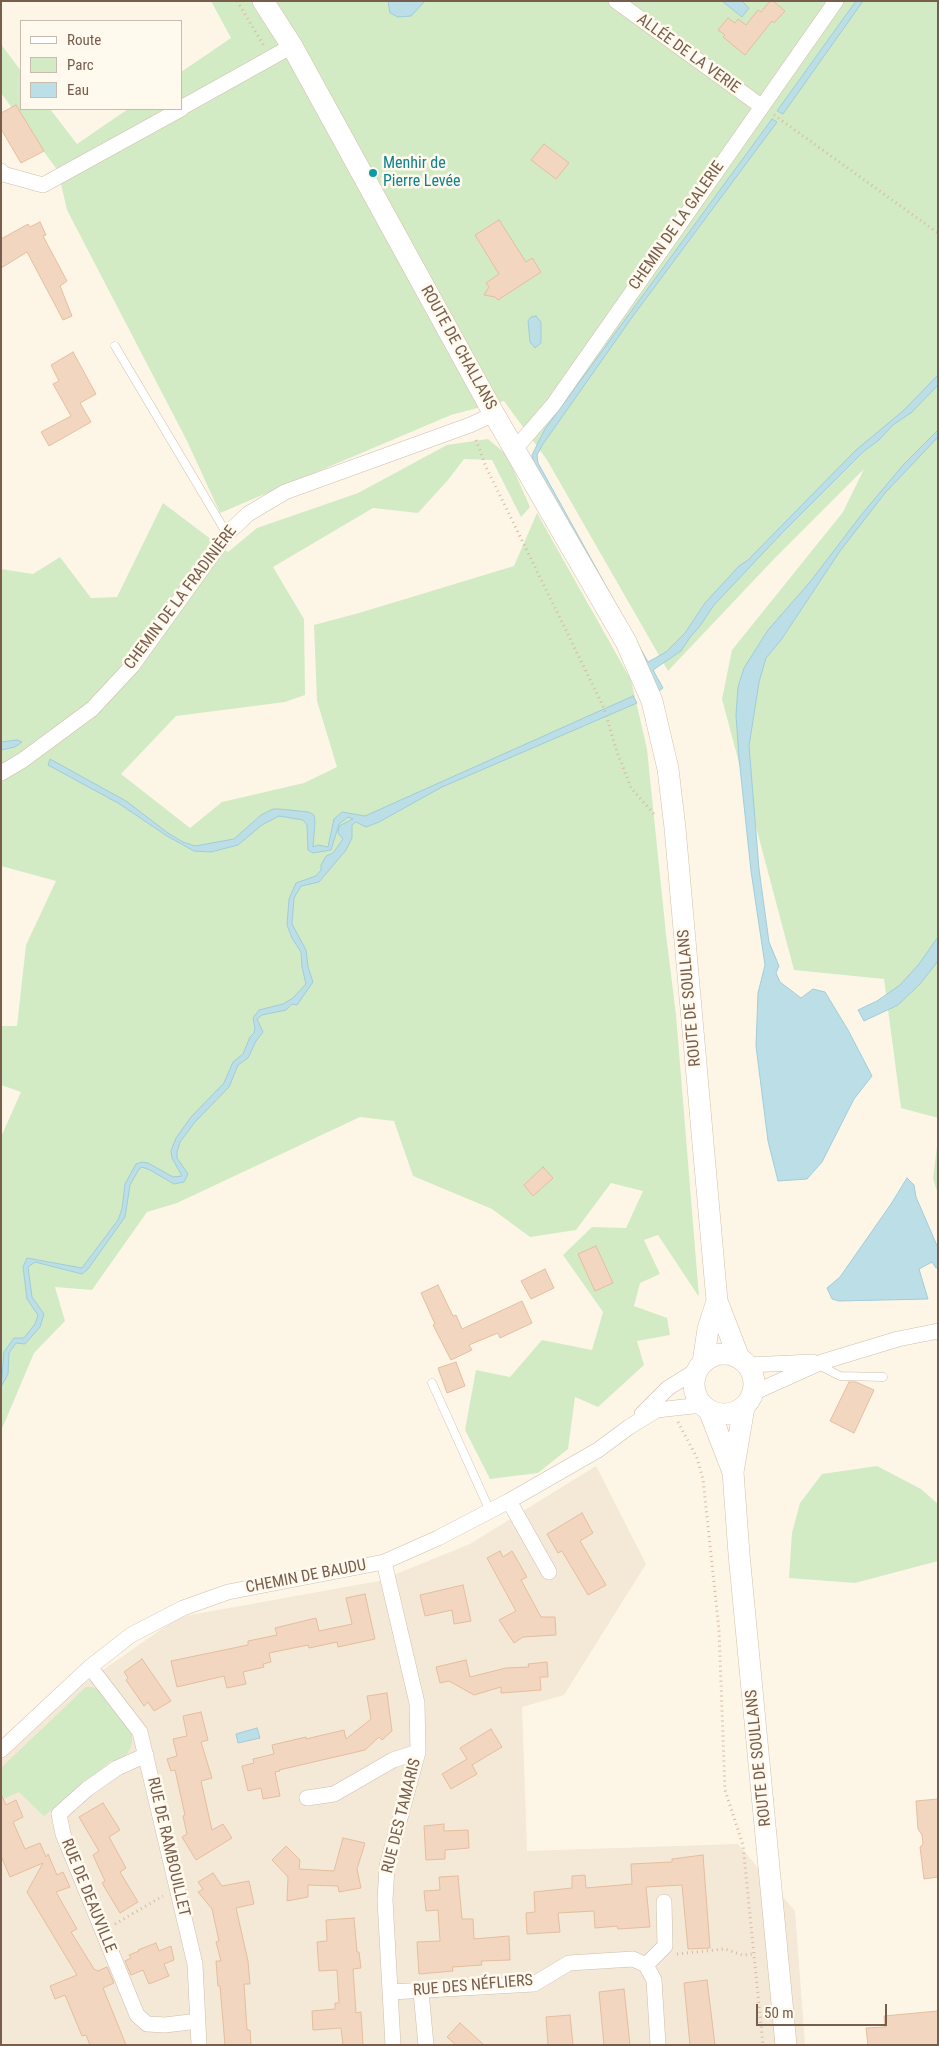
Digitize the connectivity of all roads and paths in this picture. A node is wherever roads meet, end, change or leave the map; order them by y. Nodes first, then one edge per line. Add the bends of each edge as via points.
1 (263, 1) edge
2 (616, 1) edge
3 (836, 1) edge
4 (292, 46) junction
5 (761, 106) junction
6 (182, 108) edge
7 (179, 110) edge
8 (1, 171) edge
9 (938, 233) edge
10 (115, 346) dead end
11 (494, 414) junction
12 (470, 425) junction
13 (513, 446) junction
14 (226, 534) junction
15 (650, 697) joint
16 (1, 773) edge
17 (654, 814) dead end
18 (717, 1301) junction
19 (938, 1331) edge
20 (743, 1362) junction
21 (820, 1363) junction
22 (700, 1367) junction
23 (883, 1378) dead end
24 (432, 1383) dead end
25 (748, 1400) junction
26 (675, 1407) junction
27 (705, 1407) junction
28 (629, 1427) junction
29 (733, 1472) junction
30 (509, 1502) junction
31 (490, 1511) junction
32 (384, 1562) junction
33 (549, 1572) dead end
34 (90, 1667) junction
35 (1, 1750) edge
36 (418, 1752) junction
37 (146, 1755) junction
38 (306, 1798) dead end
39 (177, 1888) junction
40 (664, 1902) dead end
41 (102, 1931) junction
42 (754, 1954) junction
43 (646, 1965) junction
44 (391, 1992) junction
45 (421, 1992) junction
46 (198, 2021) junction
47 (199, 2045) edge
48 (393, 2045) edge
49 (426, 2045) edge
50 (658, 2045) edge
51 (763, 2045) edge
52 (786, 2045) edge

1 - 4 main road, ROUTE DE CHALLANS
2 - 5 street, ALLÉE DE LA VERIE
3 - 5 street, CHEMIN DE LA GALERIE
4 - 6 street
4 - 11 main road, ROUTE DE CHALLANS
5 - 9 path
5 - 13 street, CHEMIN DE LA GALERIE via 552,405 521,442
7 - 8 street via 43,185
10 - 14 lane
11 - 12 street, CHEMIN DE LA FRADINIÈRE
11 - 13 main road, ROUTE DE CHALLANS
12 - 14 street, CHEMIN DE LA FRADINIÈRE via 285,492 248,514
12 - 17 path via 486,467 604,708 631,788
13 - 15 main road, ROUTE DE CHALLANS via 626,642
14 - 16 street, CHEMIN DE LA FRADINIÈRE via 132,666 92,709
15 - 18 main road, ROUTE DE SOULLANS via 659,725 670,789
18 - 20 main road, ROUTE DE SOULLANS
18 - 22 main road, ROUTE DE SOULLANS
19 - 21 street via 898,1339
20 - 21 street
20 - 22 main road via 728,1354 720,1354 710,1357
20 - 25 main road via 754,1380
21 - 23 lane via 840,1376
21 - 25 street
22 - 27 main road via 694,1379 694,1389
22 - 28 street, CHEMIN DE BAUDU via 668,1388
24 - 31 lane
25 - 27 main road via 736,1412 726,1414
25 - 29 main road, ROUTE DE SOULLANS
26 - 27 street, CHEMIN DE BAUDU
26 - 28 street, CHEMIN DE BAUDU via 657,1410
26 - 42 path via 678,1424 697,1458 703,1479 719,1630 726,1790 743,1846
27 - 29 main road, ROUTE DE SOULLANS
28 - 30 street, CHEMIN DE BAUDU via 598,1450
29 - 52 main road, ROUTE DE SOULLANS
30 - 31 street, CHEMIN DE BAUDU
30 - 33 street
31 - 32 street, CHEMIN DE BAUDU
32 - 34 street, CHEMIN DE BAUDU via 228,1592 183,1608 131,1635
32 - 36 street, RUE DES TAMARIS via 417,1703
34 - 35 street, CHEMIN DE BAUDU
34 - 37 street, RUE DE RAMBOUILLET via 140,1732
36 - 38 street via 393,1760 334,1794
36 - 44 street, RUE DES TAMARIS via 388,1866 385,1900
37 - 39 street, RUE DE RAMBOUILLET
37 - 41 street, RUE DE DEAUVILLE via 117,1768 59,1814 63,1834
39 - 41 path
39 - 46 street, RUE DE RAMBOUILLET via 195,1964
40 - 43 street via 665,1946
41 - 46 street, RUE DE DEAUVILLE via 137,2015 147,2024
42 - 43 path via 742,1955 726,1949 676,1954
42 - 51 path
43 - 45 street, RUE DES NÉFLIERS via 633,1959 568,1963 534,1984
43 - 50 street via 654,1980
44 - 45 street, RUE DES NÉFLIERS
44 - 48 street, RUE DES TAMARIS
45 - 49 street
46 - 47 street, RUE DE RAMBOUILLET

